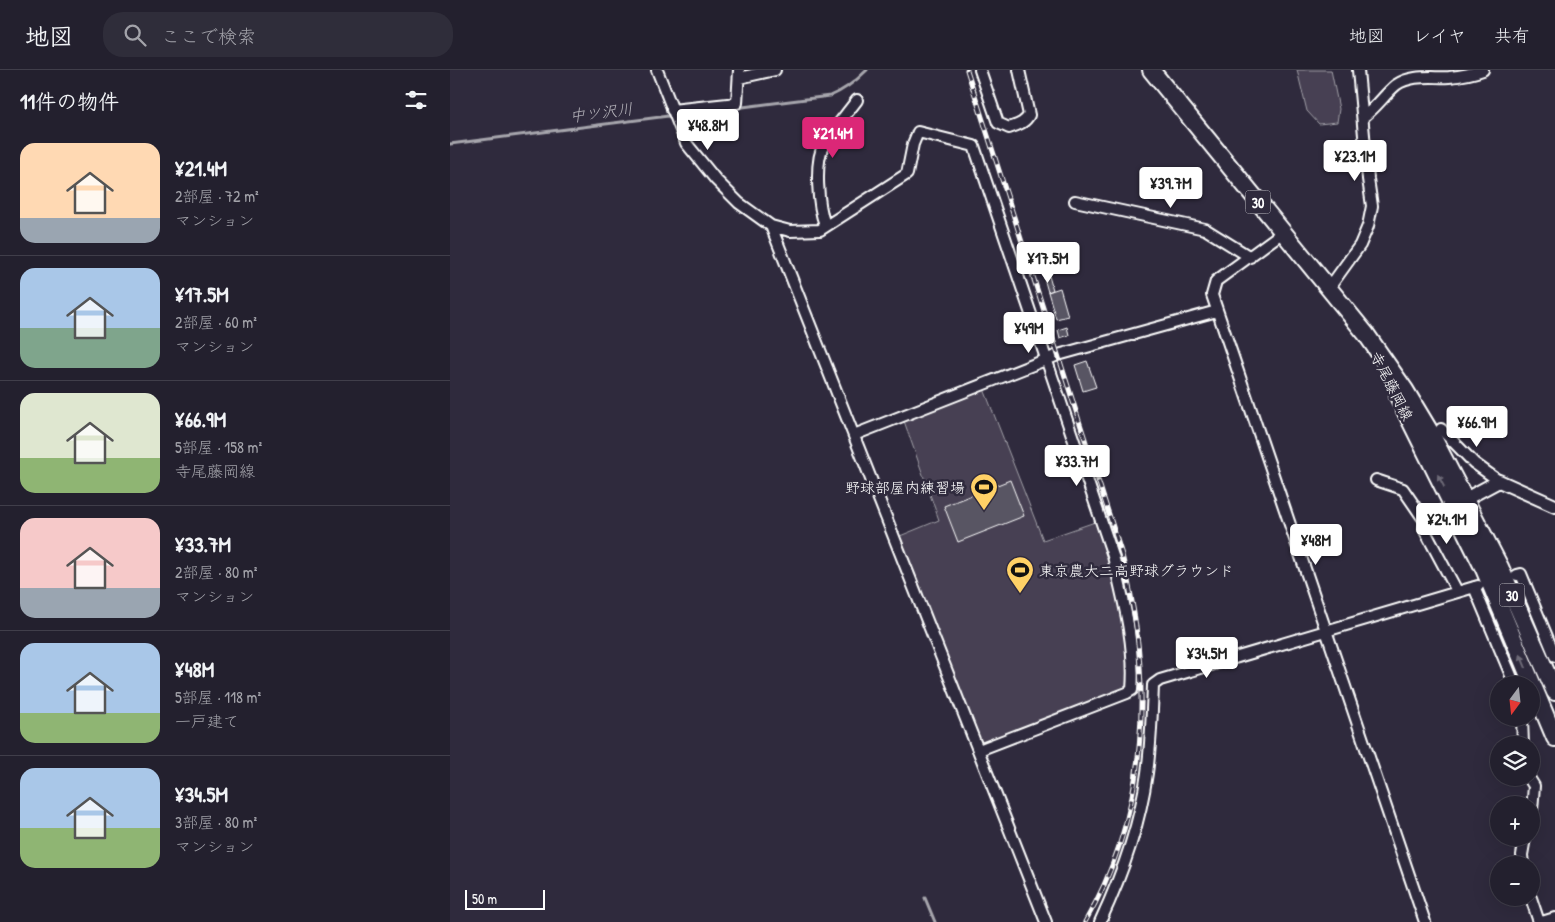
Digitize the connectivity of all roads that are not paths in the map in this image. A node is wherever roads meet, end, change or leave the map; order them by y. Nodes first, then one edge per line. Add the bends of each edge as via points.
1 (657, 70) edge
2 (775, 70) edge
3 (980, 70) edge
4 (1019, 70) edge
5 (1151, 70) edge
6 (1358, 70) edge
7 (1483, 70) edge
8 (1429, 73) edge
9 (739, 74) edge
10 (857, 100) dead end
11 (672, 110) junction
12 (1363, 117) junction
13 (1076, 201) dead end
14 (825, 225) junction
15 (771, 226) junction
16 (1283, 232) junction
17 (1250, 257) junction
18 (1329, 288) junction
19 (1217, 310) junction
20 (1047, 360) junction
21 (1441, 429) dead end
22 (854, 435) junction
23 (1376, 480) dead end
24 (1499, 481) junction
25 (1460, 502) junction
26 (1555, 506) edge
27 (1425, 522) junction
28 (1517, 574) dead end
29 (1457, 591) junction
30 (1325, 630) junction
31 (1555, 656) edge
32 (1511, 676) edge
33 (1555, 692) edge
34 (1555, 738) edge
35 (978, 750) junction
36 (1534, 906) edge
37 (1555, 918) edge
38 (1046, 922) edge
39 (1100, 922) edge
40 (1426, 922) edge
41 (1541, 922) edge

1 - 11 street
2 - 9 street
3 - 4 street via 998,123 1009,128 1027,120 1030,115
5 - 16 main road, 寺尾藤岡線 / 30
6 - 12 street
7 - 8 street via 1447,77
8 - 12 street via 1397,85
9 - 11 street via 737,103
10 - 14 street via 823,146 817,178
11 - 15 street via 686,144 716,180 739,203
12 - 18 street via 1372,206 1360,245
13 - 17 street via 1205,229
14 - 15 street via 820,230 790,231
14 - 20 street via 907,174 912,144 918,132 974,146
15 - 22 street
16 - 17 street
16 - 18 main road, 寺尾藤岡線 / 30
17 - 19 street via 1216,281 1212,295
18 - 25 main road, 寺尾藤岡線 / 30 via 1366,334 1420,414
19 - 20 street
19 - 30 street
20 - 22 street
20 - 35 street via 1113,556 1131,652 1132,690
21 - 24 street via 1474,462
22 - 35 street
23 - 27 street via 1403,489
24 - 25 street
24 - 26 street
25 - 27 street via 1430,516
25 - 33 main road, 寺尾藤岡線 / 30 via 1500,568
34 -> 25 main road, 寺尾藤岡線 / 30 via 1484,569
27 - 29 street via 1424,529
28 - 31 street via 1521,574
29 - 30 street
29 - 32 street via 1476,586
30 - 39 street via 1160,680 1153,685 1147,774 1137,821 1124,865
30 - 40 street
35 - 38 street
36 - 41 street
37 - 41 street

